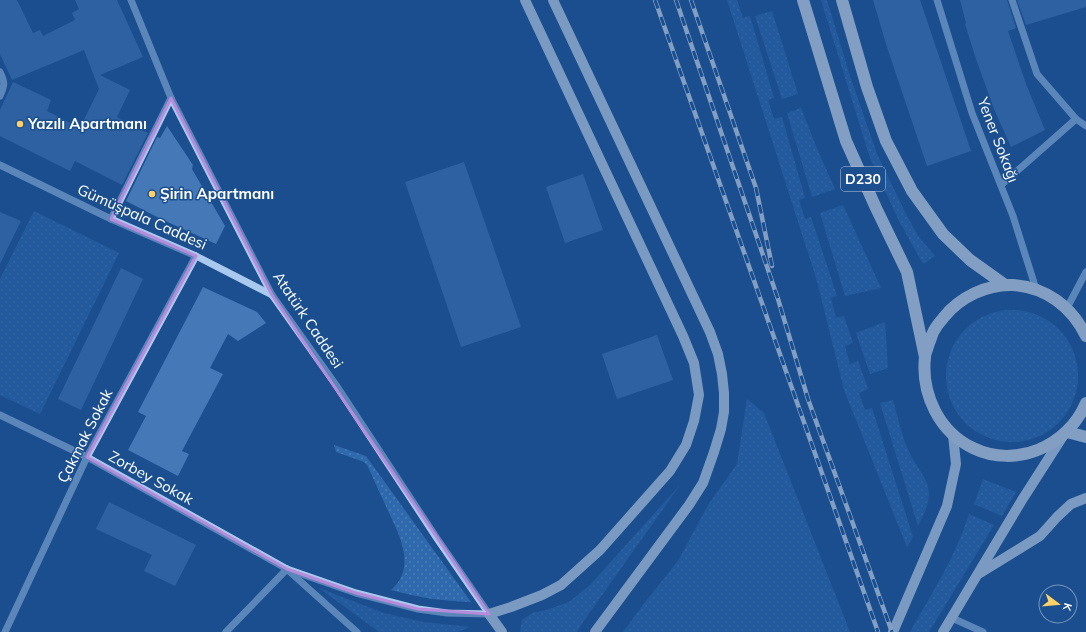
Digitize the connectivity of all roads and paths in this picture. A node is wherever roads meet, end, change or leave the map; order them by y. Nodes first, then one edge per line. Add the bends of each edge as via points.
1 (131, 0) edge
2 (525, 0) edge
3 (553, 0) edge
4 (804, 0) edge
5 (842, 0) edge
6 (937, 0) edge
7 (1012, 0) edge
8 (0, 72) edge
9 (0, 96) edge
10 (171, 98) junction
11 (1076, 119) junction
12 (1086, 126) edge
13 (0, 165) edge
14 (1001, 186) junction
15 (111, 219) junction
16 (196, 256) junction
17 (1086, 272) edge
18 (1005, 285) junction
19 (1036, 289) junction
20 (272, 295) junction
21 (1067, 308) junction
22 (1086, 336) edge
23 (925, 357) junction
24 (1086, 403) edge
25 (0, 414) edge
26 (1065, 434) junction
27 (953, 435) junction
28 (1086, 437) edge
29 (87, 457) junction
30 (1086, 498) edge
31 (287, 569) junction
32 (978, 574) junction
33 (489, 614) junction
34 (952, 618) junction
35 (5, 632) edge
36 (226, 632) edge
37 (357, 632) edge
38 (502, 632) edge
39 (595, 632) edge
40 (894, 632) edge
41 (943, 632) edge
42 (983, 632) edge

1 - 10 street, Atatürk Caddesi
2 - 33 main road via 683,336 694,363 699,395 686,445 670,471 600,550 561,585 536,598
3 - 39 main road via 710,332 718,354 724,393 721,429 703,483
4 - 23 highway, D230 via 846,141 907,272
5 - 18 highway, D230 via 867,87 886,141 912,191 943,234 970,260
6 - 14 street, Yener Sokağı via 972,113
7 - 11 street via 1037,74
8 - 9 street via 5,86
10 - 15 street
10 - 20 street, Atatürk Caddesi
11 - 12 street
11 - 14 street
13 - 15 street, Gümüşpala Caddesi
14 - 19 street, Yener Sokağı
15 - 16 street, Gümüşpala Caddesi
16 - 20 street, Gümüşpala Caddesi
16 - 29 street, Çakmak Sokak
17 - 21 street
18 - 19 highway
18 - 23 highway via 977,291 952,306 934,329
19 - 21 highway via 1053,297
20 - 33 street, Atatürk Caddesi
21 - 22 highway
23 - 27 highway via 925,386 934,412
24 - 26 highway via 1081,415
25 - 29 street, Zorbey Sokak
26 - 27 highway via 1043,448 1020,455 996,455 973,448
26 - 28 highway
26 - 32 main road
27 - 40 main road via 956,464 947,506
29 - 31 street, Zorbey Sokak
29 - 35 street, Çakmak Sokak
30 - 32 main road via 1071,504 1040,536
31 - 33 street via 356,593 418,609
31 - 36 street
31 - 37 street
32 - 34 main road
33 - 38 main road
34 - 41 main road
34 - 42 street

